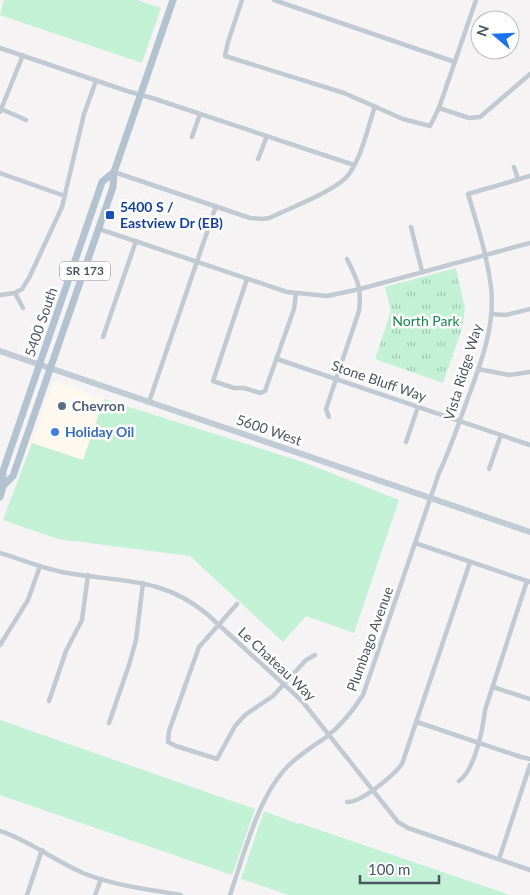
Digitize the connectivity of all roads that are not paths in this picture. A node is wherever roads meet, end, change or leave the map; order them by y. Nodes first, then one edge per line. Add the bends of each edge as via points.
1 (173, 0) edge
2 (242, 0) edge
3 (274, 0) edge
4 (474, 0) edge
5 (0, 48) edge
6 (23, 56) junction
7 (454, 62) junction
8 (530, 74) edge
9 (96, 80) junction
10 (140, 95) junction
11 (375, 106) junction
12 (439, 108) junction
13 (1, 110) edge
14 (200, 114) junction
15 (26, 120) dead end
16 (267, 136) junction
17 (192, 137) dead end
18 (258, 159) dead end
19 (354, 165) junction
20 (514, 166) dead end
21 (114, 172) junction
22 (0, 173) edge
23 (530, 176) edge
24 (518, 179) junction
25 (65, 196) junction
26 (216, 206) junction
27 (411, 227) dead end
28 (99, 229) junction
29 (136, 241) junction
30 (530, 243) edge
31 (485, 255) junction
32 (347, 259) dead end
33 (198, 262) junction
34 (422, 271) junction
35 (247, 279) junction
36 (360, 289) junction
37 (15, 293) junction
38 (296, 294) junction
39 (0, 295) edge
40 (23, 308) dead end
41 (530, 308) edge
42 (491, 314) junction
43 (103, 337) dead end
44 (0, 351) edge
45 (277, 359) junction
46 (39, 365) junction
47 (51, 368) junction
48 (478, 368) junction
49 (530, 372) edge
50 (336, 379) junction
51 (149, 402) junction
52 (418, 407) junction
53 (329, 417) dead end
54 (459, 421) junction
55 (501, 435) junction
56 (406, 442) dead end
57 (530, 445) edge
58 (489, 469) dead end
59 (3, 486) junction
60 (0, 497) edge
61 (431, 499) junction
62 (530, 532) edge
63 (415, 543) junction
64 (0, 552) edge
65 (470, 562) junction
66 (40, 566) junction
67 (88, 575) junction
68 (529, 581) edge
69 (143, 583) junction
70 (237, 604) dead end
71 (218, 625) junction
72 (0, 645) edge
73 (315, 655) dead end
74 (284, 684) junction
75 (492, 687) junction
76 (530, 699) edge
77 (49, 701) dead end
78 (418, 722) junction
79 (109, 723) dead end
80 (329, 734) junction
81 (478, 743) junction
82 (530, 759) edge
83 (530, 765) edge
84 (459, 781) dead end
85 (372, 790) junction
86 (347, 802) dead end
87 (0, 831) edge
88 (42, 850) junction
89 (499, 859) junction
90 (530, 870) edge
91 (101, 879) junction
92 (164, 894) edge
93 (27, 895) edge
94 (96, 895) edge
95 (182, 895) edge
96 (230, 895) edge

1 - 10 main road, 5400 South / SR 173
2 - 11 street via 225,56 338,91
3 - 7 street
4 - 7 street
5 - 6 street
6 - 9 street
6 - 13 street
7 - 12 street
8 - 12 street via 480,117 470,118
9 - 10 street
9 - 25 street via 84,114
10 - 14 street
10 - 21 main road, 5400 South / SR 173
11 - 12 street via 403,119 430,126
11 - 19 street
13 - 15 street
14 - 16 street
14 - 17 street
16 - 18 street
16 - 19 street
19 - 26 street via 342,182 269,218 250,218
20 - 24 street
21 - 26 street
21 - 28 main road, 5400 South / SR 173 via 113,187
21 - 46 main road, 5400 South / SR 173 via 102,182
22 - 25 street
23 - 24 street, Vista Ridge Way
24 - 31 street, Vista Ridge Way via 468,194
25 - 37 street via 57,221 29,278
26 - 33 street
27 - 34 street
28 - 29 street
28 - 47 main road, 5400 South / SR 173
29 - 33 street
29 - 43 street
30 - 31 street
31 - 34 street
31 - 42 street, Vista Ridge Way via 491,288
32 - 36 street
33 - 35 street
33 - 51 street
34 - 36 street
35 - 38 street
35 - 45 street via 213,381 260,393 265,391
36 - 38 street via 327,296
36 - 50 street via 359,311
37 - 39 street
37 - 40 street
38 - 45 street
41 - 42 street via 506,315
42 - 48 street, Vista Ridge Way
44 - 46 main road, 5600 West
45 - 50 street, Stone Bluff Way
46 - 47 main road, 5600 West
46 - 59 main road, 5400 South / SR 173 via 3,471
47 - 51 main road, 5600 West
47 - 59 main road, 5400 South / SR 173 via 13,476
48 - 49 street via 509,375
48 - 54 street, Vista Ridge Way
50 - 52 street, Stone Bluff Way
50 - 53 street via 326,409
51 - 61 main road, 5600 West
52 - 54 street, Stone Bluff Way
52 - 56 street
54 - 55 street, Stone Bluff Way
54 - 61 street, Vista Ridge Way
55 - 57 street, Stone Bluff Way
55 - 58 street
59 - 60 main road, 5400 South / SR 173
61 - 62 main road, 5600 West
61 - 63 street, Plumbago Avenue
63 - 65 street
63 - 80 street, Plumbago Avenue via 363,695 350,715
64 - 66 street, Le Chateau Way
65 - 68 street
65 - 78 street
66 - 67 street, Le Chateau Way
66 - 72 street via 28,600
67 - 69 street, Le Chateau Way
67 - 77 street via 82,620 66,651
68 - 75 street
69 - 71 street, Le Chateau Way via 182,597
69 - 79 street via 134,646
70 - 71 street
71 - 74 street, Le Chateau Way
71 - 74 street via 195,656 168,742 217,759 235,726
73 - 74 street
74 - 80 street, Le Chateau Way
75 - 76 street
75 - 81 street
78 - 81 street
78 - 85 street via 398,770
80 - 85 street, Le Chateau Way
80 - 96 street, Plumbago Avenue via 288,765 277,779 262,805
81 - 82 street
81 - 84 street via 468,772
83 - 89 street
85 - 86 street via 356,801
85 - 89 street, Le Chateau Way via 403,825
87 - 88 street
88 - 91 street via 76,870
88 - 93 street
89 - 90 street, Le Chateau Way
91 - 92 street
91 - 94 street
92 - 95 street

